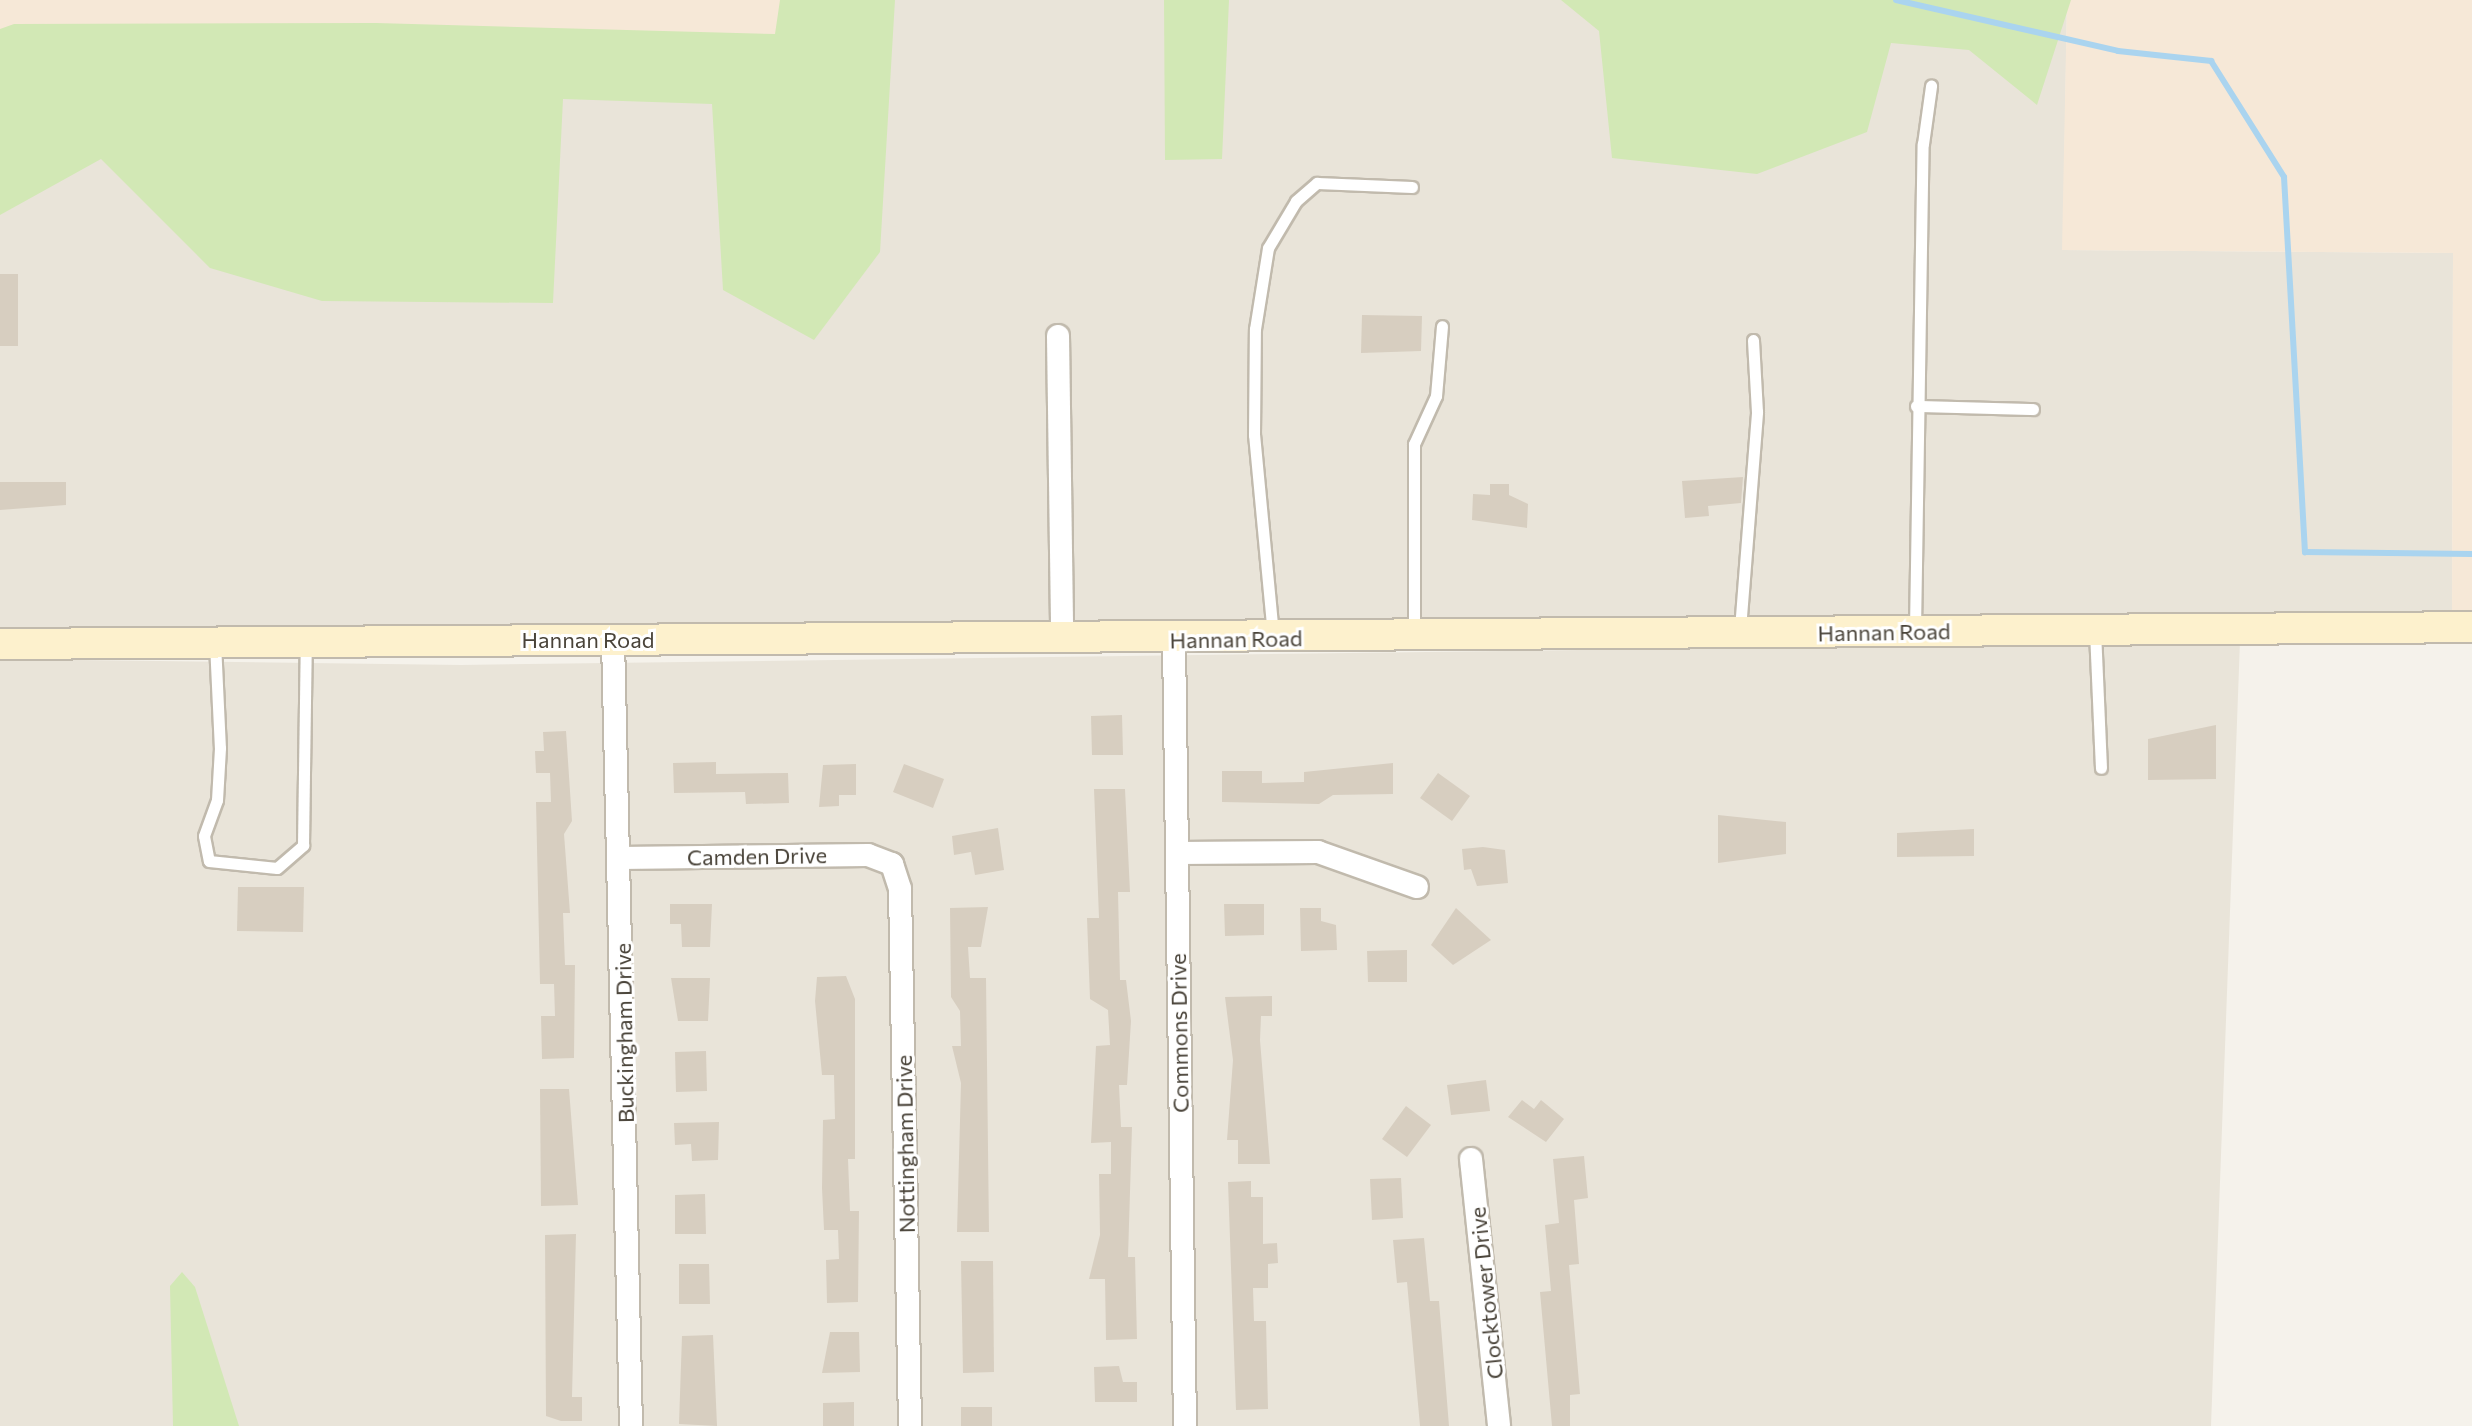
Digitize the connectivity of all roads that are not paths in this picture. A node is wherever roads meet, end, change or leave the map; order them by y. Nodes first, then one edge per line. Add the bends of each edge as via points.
1 (1931, 86) dead end
2 (1412, 187) dead end
3 (1442, 326) dead end
4 (1058, 336) dead end
5 (1753, 340) dead end
6 (1916, 406) junction
7 (2033, 409) dead end
8 (2472, 627) edge
9 (2095, 630) junction
10 (1915, 632) junction
11 (1740, 634) junction
12 (1414, 637) junction
13 (1273, 639) junction
14 (613, 640) junction
15 (1062, 640) junction
16 (1174, 640) junction
17 (306, 642) junction
18 (215, 643) junction
19 (0, 644) edge
20 (2101, 768) dead end
21 (1177, 853) junction
22 (620, 858) junction
23 (892, 864) joint
24 (1417, 887) dead end
25 (1471, 1159) dead end
26 (631, 1426) edge
27 (910, 1426) edge
28 (1185, 1426) edge
29 (1499, 1426) edge

1 - 6 lane
2 - 13 lane via 1317,183 1268,248 1255,329 1254,435
3 - 12 lane via 1436,396 1414,444
4 - 15 street
5 - 11 lane via 1757,427
6 - 7 lane
6 - 10 lane
8 - 9 street, Hannan Road
9 - 10 street, Hannan Road
9 - 20 lane
10 - 11 street, Hannan Road
11 - 12 street, Hannan Road
12 - 13 street, Hannan Road
13 - 16 street, Hannan Road
14 - 15 street, Hannan Road
14 - 17 street, Hannan Road
14 - 22 street, Buckingham Drive
15 - 16 street, Hannan Road
16 - 21 street, Commons Drive
17 - 18 street, Hannan Road
17 - 18 lane via 303,845 277,868 209,861 204,836 217,800 220,748
18 - 19 street, Hannan Road
21 - 24 street via 1318,852
21 - 28 street, Commons Drive
22 - 23 street, Camden Drive via 849,854
22 - 26 street, Buckingham Drive
23 - 27 street, Nottingham Drive via 900,889
25 - 29 street, Clocktower Drive

